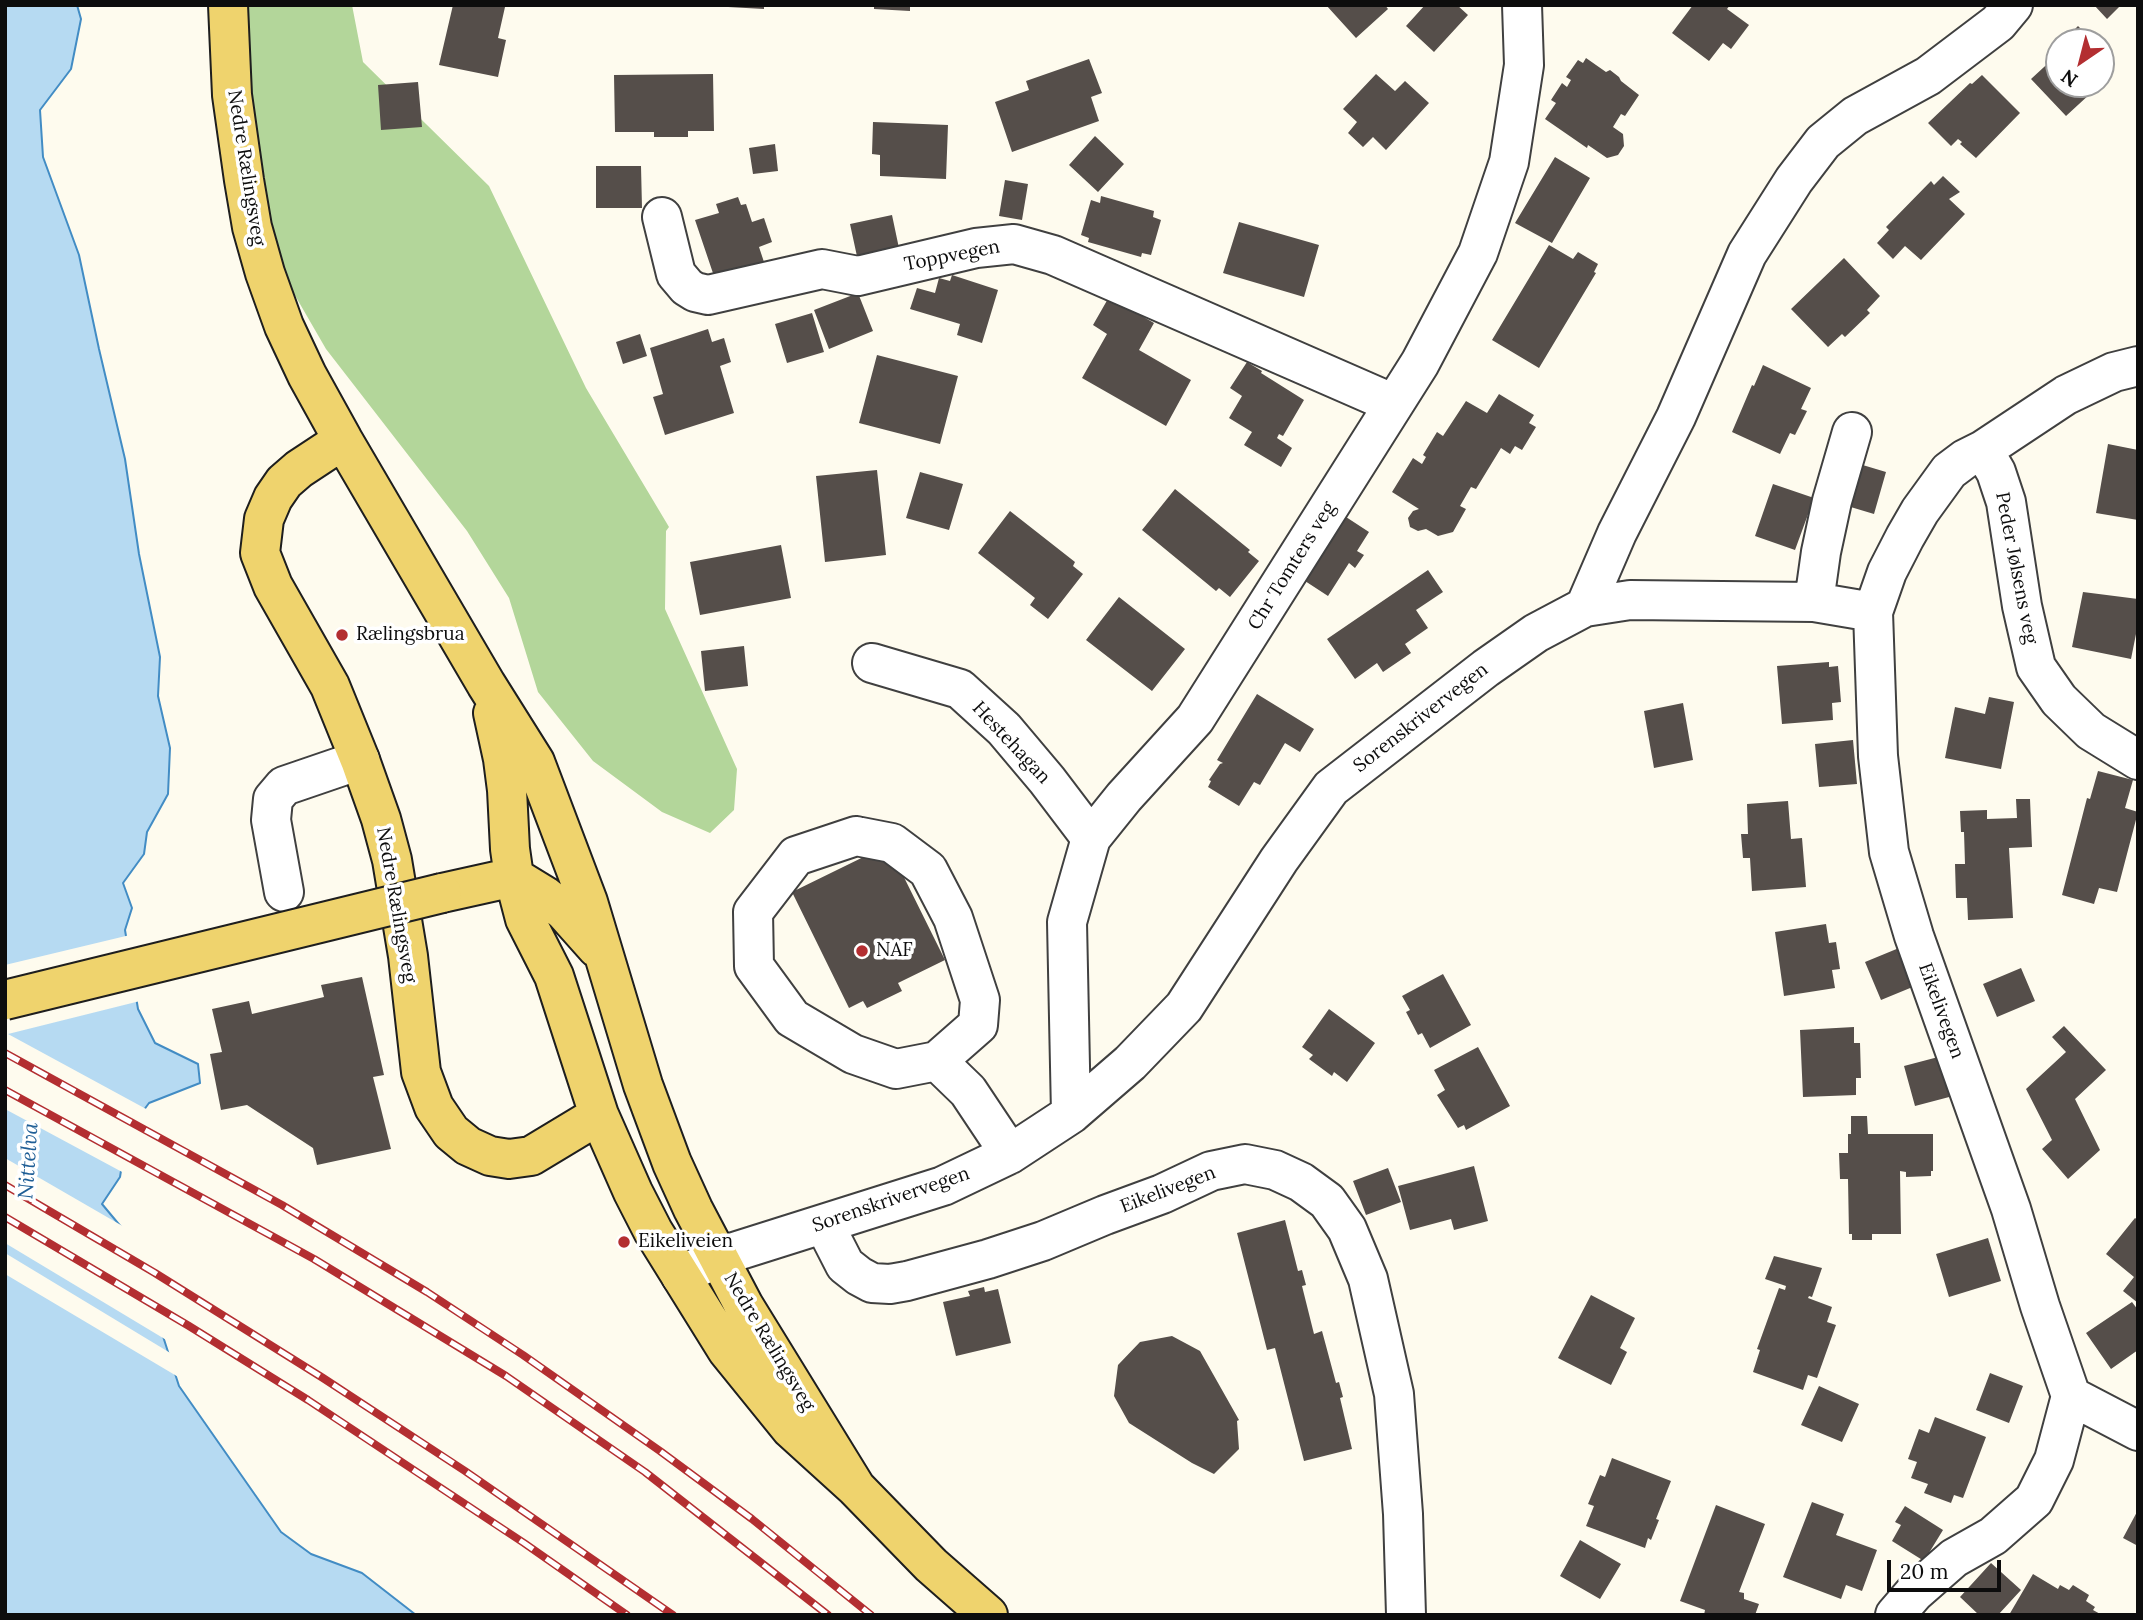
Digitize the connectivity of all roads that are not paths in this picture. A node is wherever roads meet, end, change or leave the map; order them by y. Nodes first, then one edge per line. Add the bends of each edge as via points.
1 (228, 5) edge
2 (1522, 5) edge
3 (2013, 5) edge
4 (662, 217) dead end
5 (2138, 366) edge
6 (1394, 404) junction
7 (1852, 432) dead end
8 (343, 440) junction
9 (1983, 450) junction
10 (1814, 602) junction
11 (1585, 607) junction
12 (1873, 612) junction
13 (872, 663) dead end
14 (486, 684) junction
15 (360, 760) junction
16 (2138, 760) edge
17 (1091, 838) junction
18 (514, 877) junction
19 (284, 892) dead end
20 (604, 955) junction
21 (5, 1000) edge
22 (937, 1061) junction
23 (599, 1115) junction
24 (1071, 1115) junction
25 (1010, 1154) junction
26 (824, 1224) junction
27 (718, 1256) junction
28 (681, 1276) junction
29 (2071, 1396) junction
30 (2138, 1431) edge
31 (856, 1488) junction
32 (988, 1615) edge
33 (1406, 1615) edge
34 (1895, 1615) edge

1 - 8 main road, Nedre Rælingsveg via 232,95 252,227 284,326
2 - 6 street, Chr Tomters veg via 1524,65 1509,162 1478,253
3 - 11 street via 1998,23 1928,76 1854,116 1822,142 1794,180 1747,254 1676,418
4 - 6 street, Toppvegen via 676,274 695,292 727,292 822,269 858,276 976,248 1014,244 1053,255
5 - 9 street via 2066,395
6 - 17 street, Chr Tomters veg via 1195,719
7 - 10 street via 1823,540
8 - 14 main road, Nedre Rælingsveg
8 - 15 main road, Nedre Rælingsveg via 284,482 264,519 260,553 272,586 330,686
9 - 12 street via 1949,471 1925,503 1887,572
9 - 16 street, Peder Jølsens veg via 2006,502 2036,667 2091,731
10 - 11 street via 1630,600
10 - 12 street
11 - 24 street, Sorenskrivervegen via 1536,633 1486,668 1331,788 1184,1007
12 - 29 street, Eikelivegen via 1878,756 1889,852
13 - 17 street, Hestehagan via 960,689 1004,729
14 - 18 main road, Nedre Rælingsveg via 503,759
14 - 20 main road, Nedre Rælingsveg via 535,762
15 - 19 street via 284,786 273,799 271,820
15 - 23 main road, Nedre Rælingsveg via 392,860 421,1072 434,1107 451,1132 468,1146 509,1159 531,1156
17 - 24 street, Chr Tomters veg via 1067,922
18 - 20 main road, Nedre Rælingsveg via 564,911
18 - 21 main road, bridge
18 - 23 main road, Nedre Rælingsveg via 525,919 554,976
20 - 27 main road, Nedre Rælingsveg via 672,1163
22 - 22 street via 896,1069 853,1054 792,1018 754,966 753,912 796,856 856,836 892,843 928,870 953,918 980,1000 978,1026
22 - 25 street via 968,1091
23 - 28 main road, Nedre Rælingsveg via 633,1192
24 - 25 street, Sorenskrivervegen
25 - 26 street, Sorenskrivervegen via 943,1186
26 - 27 street, Sorenskrivervegen
26 - 33 street, Eikelivegen via 845,1265 872,1283 890,1284 1043,1241 1211,1171 1245,1164 1301,1182 1327,1202 1347,1228 1368,1279 1394,1394
27 - 28 street, Sorenskrivervegen
27 - 31 main road, Nedre Rælingsveg
28 - 31 main road, Nedre Rælingsveg via 750,1381 791,1429
29 - 30 street
29 - 34 street via 2054,1460 2034,1500 1993,1536 1954,1558
31 - 32 main road, Nedre Rælingsveg

